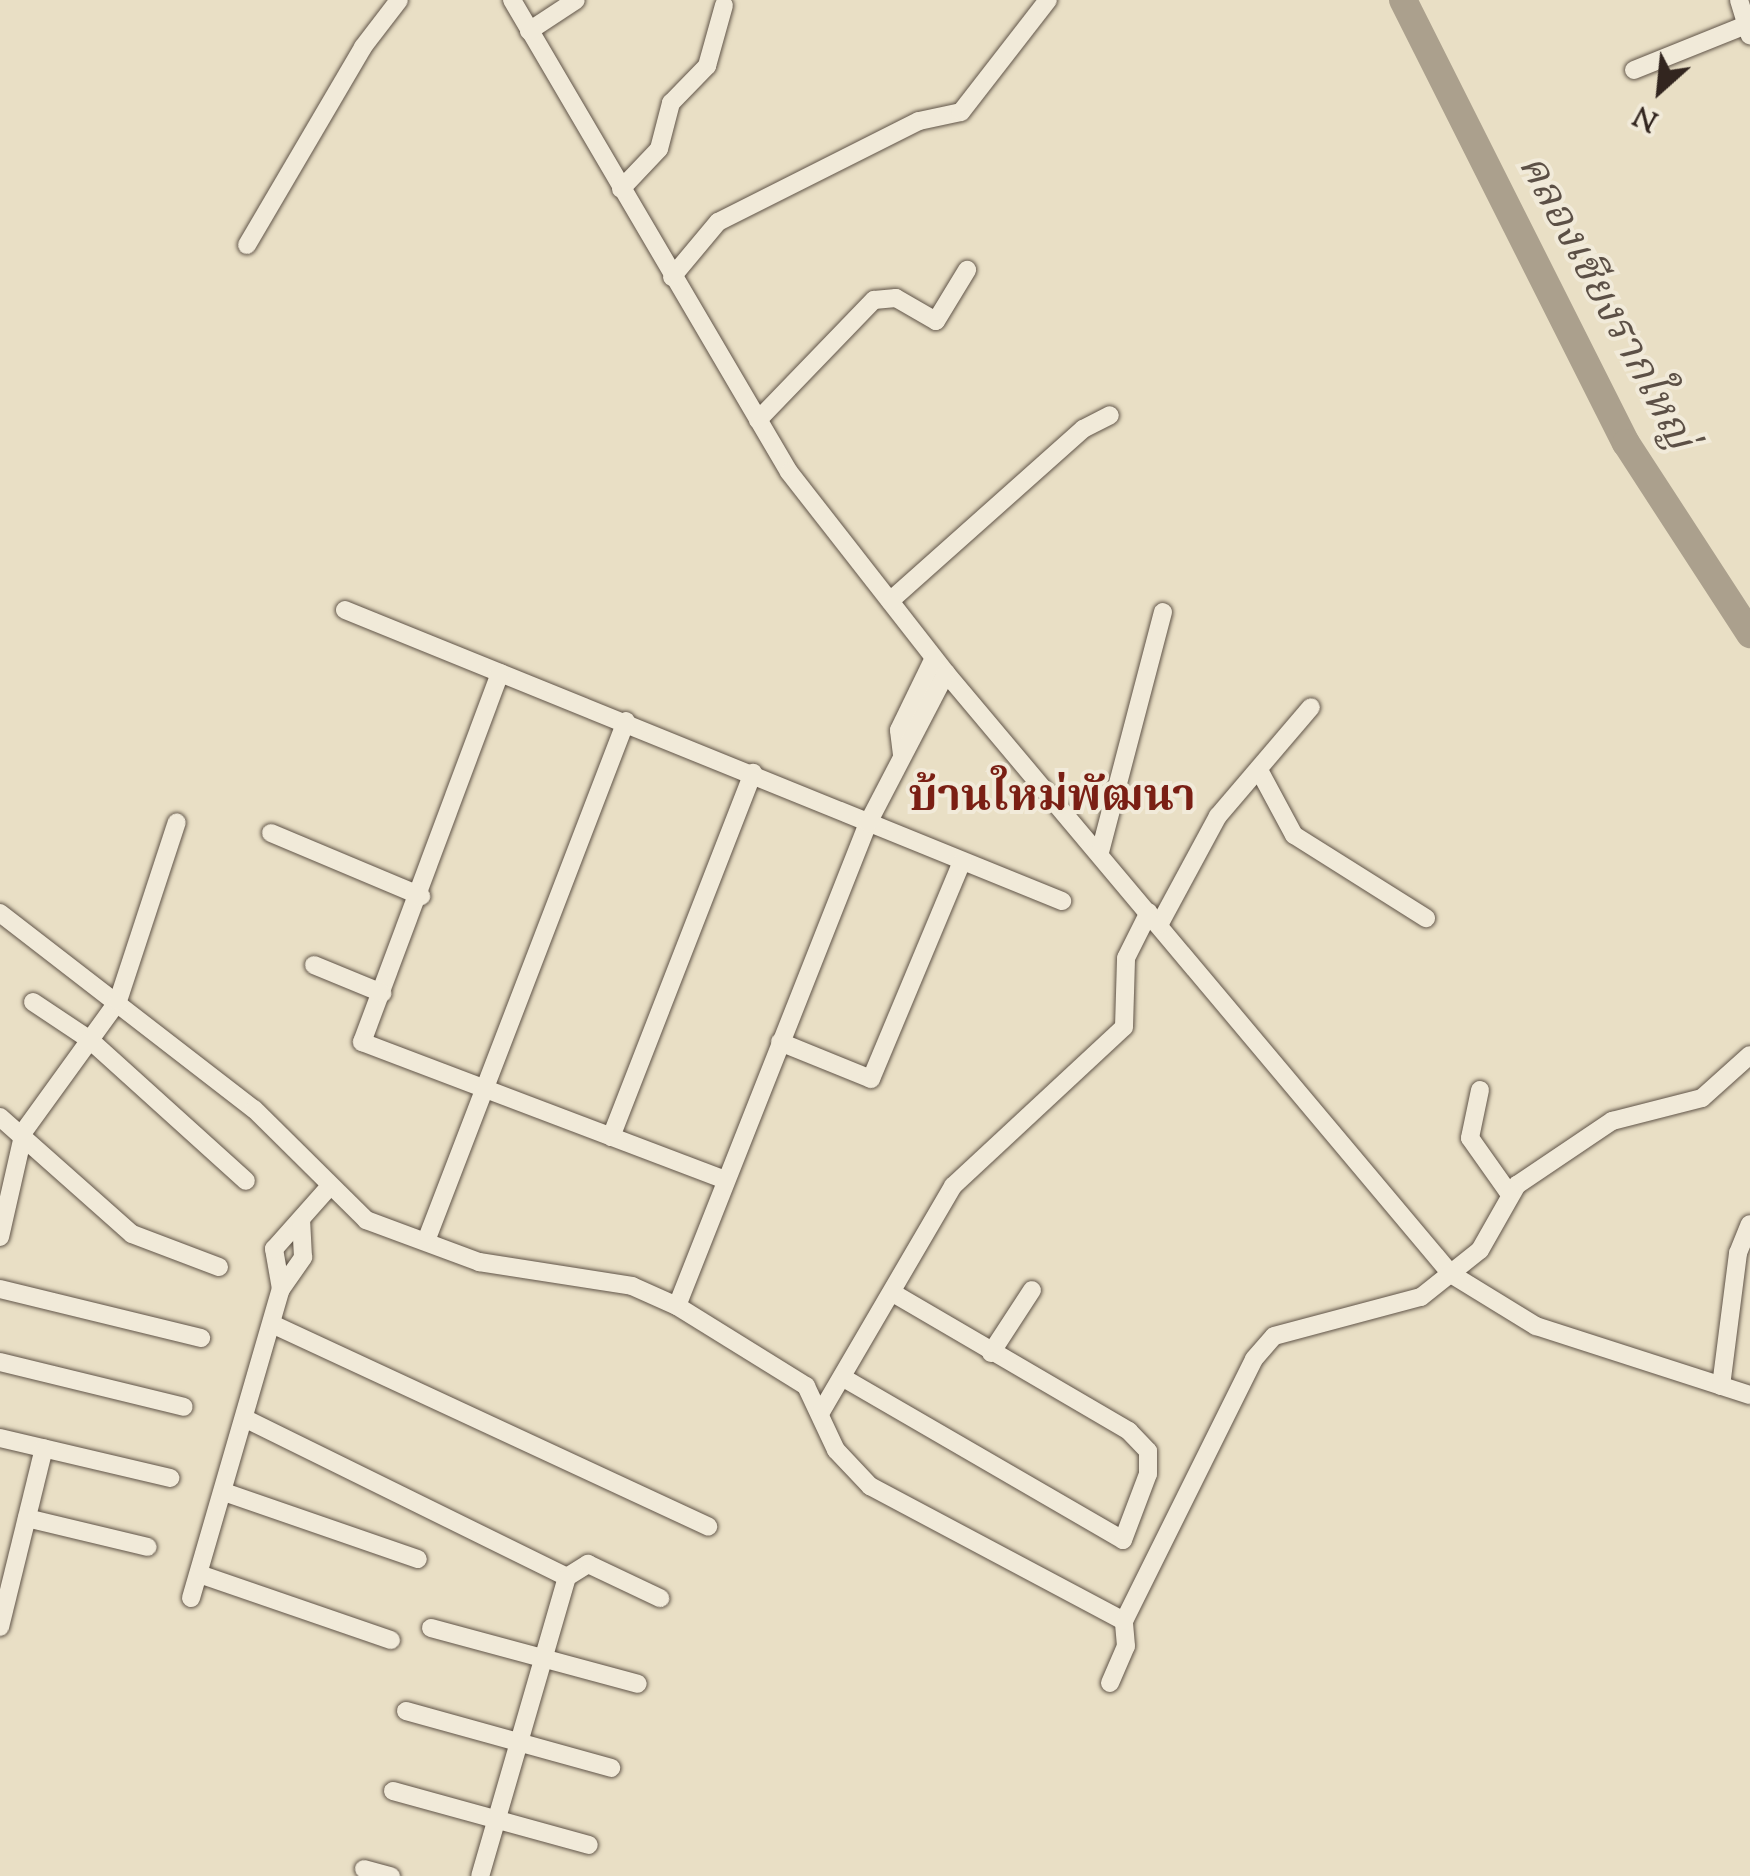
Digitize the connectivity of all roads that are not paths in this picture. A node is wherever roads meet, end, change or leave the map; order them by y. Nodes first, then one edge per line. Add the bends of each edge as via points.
1 (399, 0) edge
2 (512, 0) edge
3 (576, 0) edge
4 (1048, 0) edge
5 (724, 4) dead end
6 (1745, 15) edge
7 (530, 31) junction
8 (1634, 70) dead end
9 (621, 189) junction
10 (246, 245) dead end
11 (967, 270) dead end
12 (672, 277) junction
13 (1110, 415) dead end
14 (758, 420) junction
15 (890, 601) junction
16 (345, 610) dead end
17 (1163, 612) dead end
18 (940, 665) junction
19 (500, 673) junction
20 (1312, 707) dead end
21 (626, 722) junction
22 (1258, 770) junction
23 (754, 773) junction
24 (177, 822) dead end
25 (868, 823) junction
26 (272, 833) dead end
27 (1100, 852) junction
28 (962, 861) junction
29 (421, 896) junction
30 (1062, 902) dead end
31 (0, 913) edge
32 (1426, 918) dead end
33 (1154, 919) junction
34 (314, 965) dead end
35 (382, 993) junction
36 (33, 1002) dead end
37 (118, 1002) junction
38 (90, 1040) junction
39 (780, 1042) junction
40 (1750, 1055) edge
41 (481, 1087) junction
42 (1480, 1090) dead end
43 (0, 1117) edge
44 (24, 1131) junction
45 (611, 1137) junction
46 (722, 1180) junction
47 (246, 1181) dead end
48 (330, 1187) junction
49 (1509, 1193) junction
50 (3, 1209) edge
51 (301, 1221) junction
52 (1750, 1224) edge
53 (0, 1237) edge
54 (426, 1241) junction
55 (218, 1267) dead end
56 (1451, 1274) junction
57 (0, 1289) edge
58 (281, 1290) junction
59 (1032, 1290) dead end
60 (896, 1294) junction
61 (677, 1306) junction
62 (272, 1324) junction
63 (202, 1338) dead end
64 (991, 1353) junction
65 (0, 1362) edge
66 (846, 1380) junction
67 (1721, 1386) junction
68 (1750, 1395) edge
69 (184, 1407) dead end
70 (821, 1412) junction
71 (246, 1420) junction
72 (0, 1438) edge
73 (44, 1448) junction
74 (170, 1478) dead end
75 (224, 1492) junction
76 (27, 1518) junction
77 (708, 1526) dead end
78 (148, 1547) dead end
79 (418, 1558) dead end
80 (199, 1574) junction
81 (567, 1577) junction
82 (191, 1598) dead end
83 (660, 1598) dead end
84 (1124, 1621) junction
85 (0, 1627) edge
86 (431, 1628) dead end
87 (392, 1640) dead end
88 (540, 1658) junction
89 (1110, 1683) dead end
90 (638, 1684) dead end
91 (406, 1711) dead end
92 (517, 1742) junction
93 (611, 1768) dead end
94 (393, 1791) dead end
95 (496, 1819) junction
96 (588, 1844) dead end
97 (364, 1869) dead end
98 (391, 1876) edge
99 (480, 1876) edge

1 - 10 street
2 - 7 street
3 - 7 street
4 - 12 street via 962,112 919,121 718,222
5 - 9 street via 707,66 671,103 659,149
6 - 8 street
7 - 9 street
9 - 12 street
11 - 14 street via 936,321 896,298 874,300
12 - 14 street
13 - 15 street via 1082,429
14 - 15 street via 788,472
15 - 18 street
16 - 19 street
17 - 27 street
18 - 25 street via 899,730 902,755
18 - 27 street
19 - 21 street
19 - 29 street
20 - 22 street
21 - 23 street
21 - 41 street
22 - 32 street via 1294,835
22 - 33 street via 1218,816
23 - 25 street
23 - 45 street
24 - 37 street
25 - 28 street
25 - 39 street
26 - 29 street
27 - 33 street
28 - 30 street
28 - 39 street via 871,1080
29 - 35 street
31 - 37 street
33 - 56 street
33 - 60 street via 1126,958 1124,1027 953,1186
34 - 35 street
35 - 41 street via 362,1042
36 - 38 street
37 - 38 street
37 - 48 street via 254,1109
38 - 44 street
38 - 47 street
39 - 46 street
40 - 49 street via 1702,1098 1612,1121
41 - 45 street
41 - 54 street
42 - 49 street via 1470,1138
43 - 44 street
44 - 50 street
44 - 55 street via 132,1234
45 - 46 street
46 - 61 street
48 - 51 street
48 - 54 street via 366,1220
49 - 56 street via 1480,1250
50 - 53 street
51 - 58 street via 303,1257
51 - 58 street via 274,1249
52 - 67 street via 1738,1254
54 - 61 street via 553,1279 632,1286
56 - 67 street via 1536,1326
56 - 84 street via 1382,1312 1292,1325 1274,1336 1254,1359
57 - 63 street
58 - 62 street
59 - 64 street
60 - 64 street
60 - 66 street
61 - 70 street via 775,1362 806,1386
62 - 71 street
62 - 77 street
64 - 66 street via 1129,1431 1148,1452 1148,1474 1120,1543
65 - 69 street
66 - 70 street
67 - 68 street
70 - 84 street via 836,1450 870,1486
71 - 75 street
71 - 81 street
72 - 73 street
73 - 74 street
73 - 76 street
75 - 79 street
75 - 80 street
76 - 78 street
76 - 85 street
80 - 82 street
80 - 87 street
81 - 83 street via 588,1564
81 - 88 street
84 - 89 street via 1126,1646
86 - 88 street
88 - 90 street
88 - 92 street
91 - 92 street
92 - 93 street
92 - 95 street
94 - 95 street
95 - 96 street
95 - 99 street
97 - 98 street

